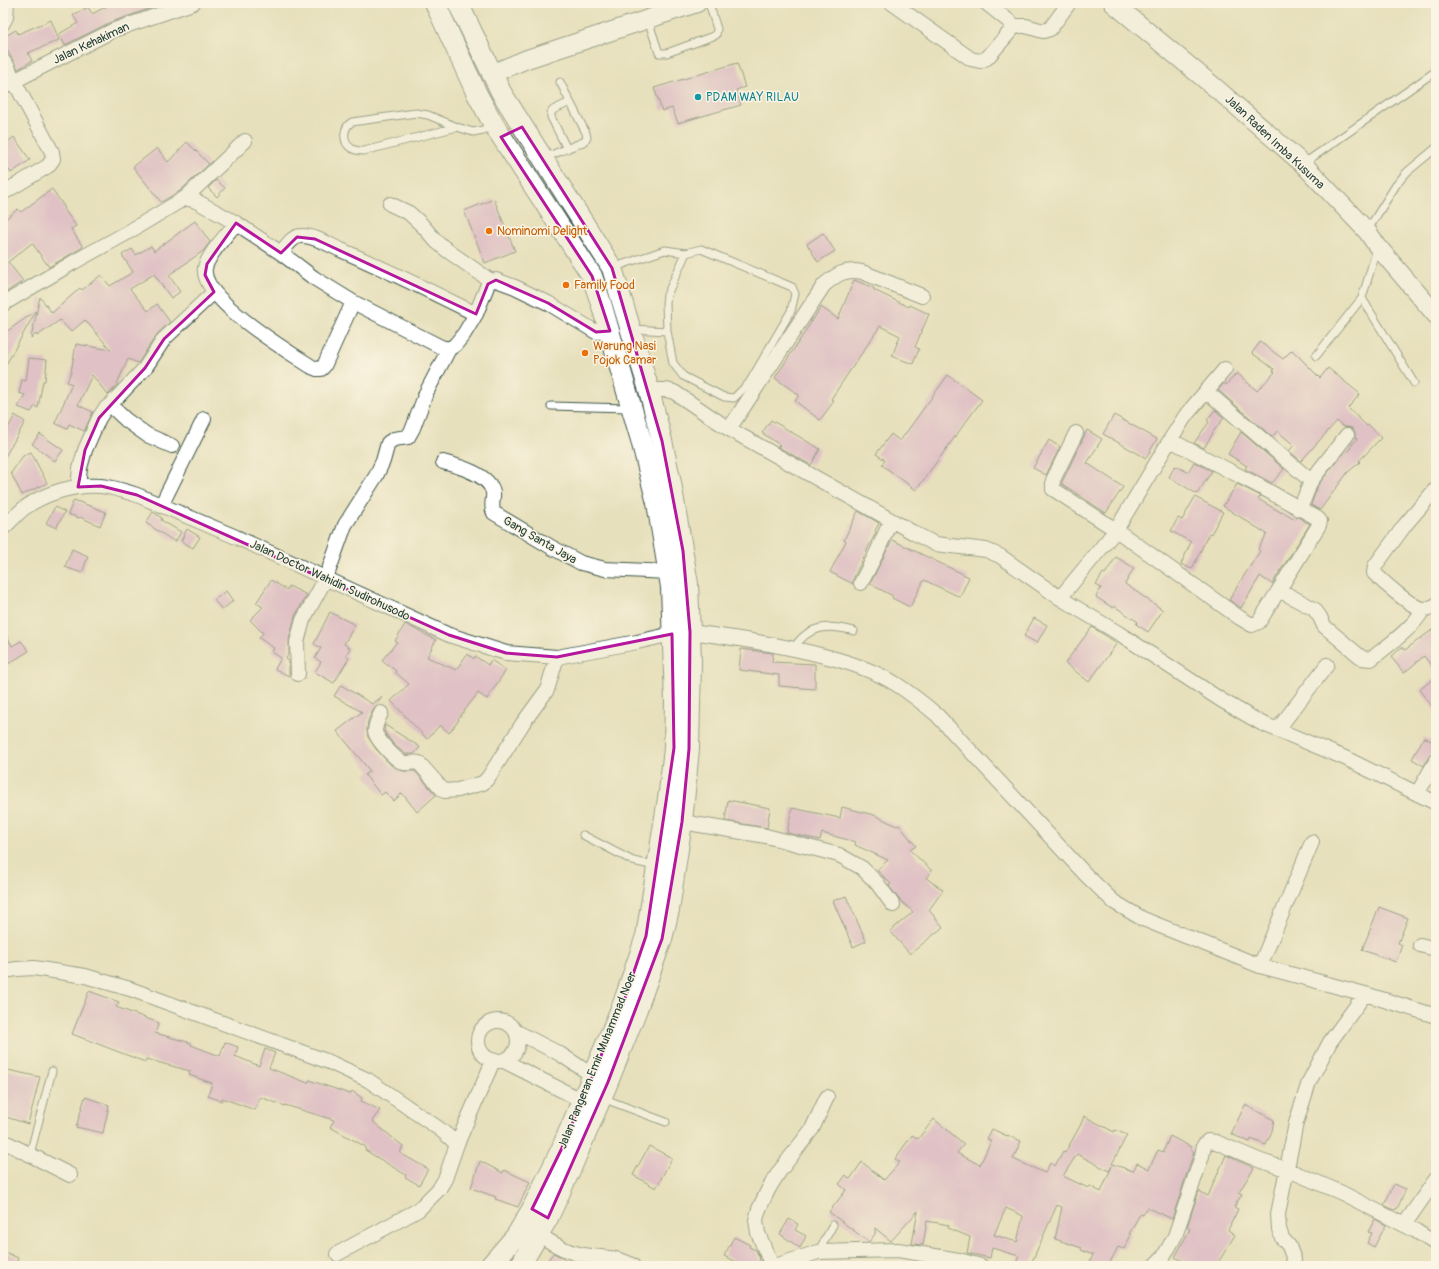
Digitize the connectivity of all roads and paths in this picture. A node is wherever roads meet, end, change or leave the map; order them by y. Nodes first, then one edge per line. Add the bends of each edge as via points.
1 (7, 3) edge
2 (193, 3) edge
3 (435, 3) edge
4 (458, 3) edge
5 (697, 3) edge
6 (709, 3) edge
7 (892, 3) edge
8 (986, 3) edge
9 (1069, 3) edge
10 (1120, 5) edge
11 (648, 19) junction
12 (3, 23) edge
13 (1015, 26) junction
14 (3, 61) edge
15 (1436, 71) edge
16 (491, 74) junction
17 (560, 82) dead end
18 (8, 84) edge
19 (570, 102) junction
20 (457, 127) junction
21 (522, 127) junction
22 (498, 131) junction
23 (245, 141) dead end
24 (1436, 148) edge
25 (567, 149) junction
26 (543, 158) junction
27 (1303, 164) junction
28 (3, 193) edge
29 (185, 198) junction
30 (390, 204) dead end
31 (236, 223) junction
32 (1367, 231) junction
33 (1378, 247) junction
34 (281, 253) junction
35 (686, 253) junction
36 (602, 272) junction
37 (491, 281) junction
38 (214, 292) junction
39 (922, 296) dead end
40 (1362, 298) junction
41 (353, 302) junction
42 (3, 304) edge
43 (476, 314) junction
44 (1436, 315) edge
45 (630, 329) junction
46 (610, 331) junction
47 (667, 331) junction
48 (449, 349) junction
49 (1316, 356) dead end
50 (1225, 369) dead end
51 (1414, 383) dead end
52 (649, 390) junction
53 (1206, 391) junction
54 (110, 405) junction
55 (551, 406) dead end
56 (632, 408) junction
57 (204, 419) dead end
58 (658, 425) junction
59 (638, 429) junction
60 (730, 429) junction
61 (1076, 433) dead end
62 (1347, 435) dead end
63 (1170, 440) junction
64 (172, 446) dead end
65 (443, 462) dead end
66 (1311, 481) junction
67 (78, 487) junction
68 (1436, 490) edge
69 (161, 506) junction
70 (1299, 509) junction
71 (891, 520) junction
72 (3, 528) edge
73 (1116, 530) junction
74 (326, 578) junction
75 (676, 581) junction
76 (861, 583) dead end
77 (1279, 590) junction
78 (1060, 598) junction
79 (1430, 607) edge
80 (854, 631) dead end
81 (681, 633) junction
82 (794, 648) junction
83 (557, 657) junction
84 (1327, 665) dead end
85 (298, 674) dead end
86 (381, 713) dead end
87 (1278, 729) junction
88 (681, 748) junction
89 (1436, 761) edge
90 (1417, 794) junction
91 (1436, 803) edge
92 (682, 822) junction
93 (583, 835) dead end
94 (1312, 842) dead end
95 (658, 867) junction
96 (893, 905) dead end
97 (660, 909) junction
98 (1420, 945) dead end
99 (1436, 949) edge
100 (1260, 966) junction
101 (3, 971) edge
102 (1365, 994) junction
103 (1436, 1016) edge
104 (517, 1032) junction
105 (498, 1061) junction
106 (52, 1071) dead end
107 (601, 1085) junction
108 (827, 1097) dead end
109 (581, 1100) junction
110 (666, 1122) dead end
111 (3, 1141) edge
112 (457, 1144) junction
113 (30, 1154) junction
114 (1286, 1169) junction
115 (70, 1175) dead end
116 (1436, 1179) edge
117 (540, 1221) junction
118 (833, 1225) dead end
119 (1404, 1225) junction
120 (1436, 1244) edge
121 (818, 1252) junction
122 (337, 1254) dead end
123 (490, 1266) edge
124 (520, 1266) edge
125 (633, 1266) edge
126 (773, 1266) edge
127 (981, 1266) edge
128 (1154, 1266) edge
129 (1292, 1266) edge

1 - 12 street
2 - 18 street, Jalan Kehakiman via 114,30
3 - 22 main road, Jalan Pangeran Emir Muhammad Noer via 477,94
4 - 16 main road, Jalan Pangeran Emir Muhammad Noer
5 - 11 street
6 - 11 lane via 717,29 716,35 667,53 659,53
7 - 13 street via 971,59 980,61 987,58
8 - 13 street
9 - 13 street via 1050,29 1043,31
10 - 27 street, Jalan Raden Imba Kusuma
11 - 16 street via 527,59
14 - 18 street via 8,67
15 - 27 lane
16 - 21 main road, Jalan Pangeran Emir Muhammad Noer
17 - 19 lane
18 - 28 street via 52,152 53,159 48,166
19 - 25 lane via 551,113
19 - 25 lane via 587,138
20 - 20 lane via 416,113 352,122 345,129 346,142 351,149 364,151
20 - 22 lane via 473,132
21 - 22 main road
21 - 26 main road, Jalan Pangeran Emir Muhammad Noer
22 - 36 main road, Jalan Pangeran Emir Muhammad Noer
23 - 29 street
24 - 32 lane via 1399,181
25 - 26 lane
26 - 36 main road, Jalan Pangeran Emir Muhammad Noer
27 - 32 street, Jalan Raden Imba Kusuma
29 - 31 street via 196,201
29 - 42 street
30 - 37 street via 409,213 448,251
31 - 34 street
31 - 38 street via 207,264 205,275
32 - 33 street, Jalan Raden Imba Kusuma
33 - 40 lane
33 - 44 street, Jalan Raden Imba Kusuma
34 - 41 street via 314,278
34 - 43 street via 297,237 315,239 379,266
35 - 36 lane via 665,250
35 - 47 lane via 667,295
35 - 47 lane via 701,249 792,287 796,294 791,311 749,383 734,398 724,397 684,376 673,363
36 - 45 main road, Jalan Pangeran Emir Muhammad Noer
36 - 46 main road, Jalan Pangeran Emir Muhammad Noer
37 - 43 street via 484,290
37 - 46 street via 496,280 515,287 548,303 596,332
38 - 41 street via 254,329 317,369 324,366
38 - 54 street via 164,339 145,368
39 - 60 street via 862,272 854,270 837,274 824,285
40 - 49 lane
40 - 51 lane
41 - 48 street
43 - 48 street via 455,345
45 - 47 lane
45 - 52 main road, Jalan Pangeran Emir Muhammad Noer
46 - 56 main road, Jalan Pangeran Emir Muhammad Noer
48 - 74 street via 426,393 408,437 394,439 387,445 376,476 345,525
50 - 53 street
52 - 58 main road, Jalan Pangeran Emir Muhammad Noer
52 - 60 street via 674,392
53 - 63 street
53 - 66 street
54 - 64 street via 147,435
54 - 67 street via 99,418 85,450
55 - 56 lane
56 - 59 main road, Jalan Pangeran Emir Muhammad Noer
57 - 69 street
58 - 59 main road
58 - 75 main road, Jalan Pangeran Emir Muhammad Noer via 671,483
59 - 75 main road, Jalan Pangeran Emir Muhammad Noer
60 - 71 street
61 - 73 street via 1053,480 1053,489
62 - 66 street
63 - 70 street
63 - 73 street
65 - 75 street, Gang Santa Jaya via 469,470 486,481 493,491 491,509 494,513 581,563
66 - 70 street
67 - 69 street, Jalan Doctor Wahidin Sudirohusodo via 101,486 120,489
67 - 72 street, Jalan Doctor Wahidin Sudirohusodo via 38,500 23,509
68 - 79 street via 1400,532 1375,566 1374,573 1414,606
69 - 74 street, Jalan Doctor Wahidin Sudirohusodo
70 - 77 street via 1320,521
71 - 76 street via 878,552
71 - 78 street via 935,544 986,550 1016,566
73 - 77 street via 1252,625 1259,622
73 - 78 street
74 - 83 street, Jalan Doctor Wahidin Sudirohusodo via 449,635 506,653
74 - 85 street via 303,620 297,642
75 - 81 main road, Jalan Pangeran Emir Muhammad Noer
77 - 79 street via 1314,609 1324,626 1362,658 1370,659
78 - 87 street via 1221,700 1261,723
80 - 82 lane via 819,628 800,639
81 - 82 street, Jalan Doctor Wahidin Sudirohusodo via 741,638
81 - 83 street, Jalan Doctor Wahidin Sudirohusodo
81 - 88 main road, Jalan Pangeran Emir Muhammad Noer via 691,663
82 - 100 street, Jalan Doctor Wahidin Sudirohusodo via 856,665 895,683 925,705 1114,902 1143,919
83 - 86 street via 547,690 483,783 444,791 420,763 401,762 375,733 375,726
84 - 87 street
87 - 90 street via 1345,758
88 - 92 main road, Jalan Pangeran Emir Muhammad Noer
88 - 95 main road, Jalan Pangeran Emir Muhammad Noer via 669,792
89 - 90 street
90 - 91 street
92 - 96 street via 766,836 839,855 862,868
92 - 97 main road, Jalan Pangeran Emir Muhammad Noer
93 - 95 lane via 633,861
94 - 100 street
95 - 97 main road, Jalan Pangeran Emir Muhammad Noer
97 - 107 main road, Jalan Pangeran Emir Muhammad Noer via 662,939 645,964
98 - 99 street
100 - 102 street, Jalan Doctor Wahidin Sudirohusodo
101 - 112 street via 34,968 85,976 137,992 314,1056 368,1080 441,1130
102 - 103 street, Jalan Doctor Wahidin Sudirohusodo
102 - 114 street via 1330,1042 1309,1082 1296,1123
104 - 105 street via 517,1050 512,1057
104 - 105 street via 509,1023 498,1020 487,1024 479,1032 478,1044 483,1055
104 - 107 street via 560,1054
105 - 109 street
105 - 112 street
106 - 113 lane
107 - 109 main road, Jalan Pangeran Emir Muhammad Noer
107 - 110 lane
107 - 117 main road, Jalan Pangeran Emir Muhammad Noer via 572,1166
108 - 126 street via 812,1129 779,1172 759,1210 756,1220 758,1233
109 - 117 main road, Jalan Pangeran Emir Muhammad Noer via 561,1150
111 - 113 street
112 - 122 street via 445,1179 439,1189 418,1210
113 - 115 street
114 - 119 street via 1342,1193
114 - 128 street via 1208,1141 1204,1145 1175,1236 1164,1256
114 - 129 street via 1278,1214 1282,1238 1289,1246 1294,1260
116 - 119 street
117 - 123 main road, Jalan Pangeran Emir Muhammad Noer via 516,1236
117 - 124 main road, Jalan Pangeran Emir Muhammad Noer
117 - 125 street via 557,1246 576,1254 625,1261
118 - 121 lane
119 - 120 street
121 - 126 street
121 - 127 street via 898,1250

